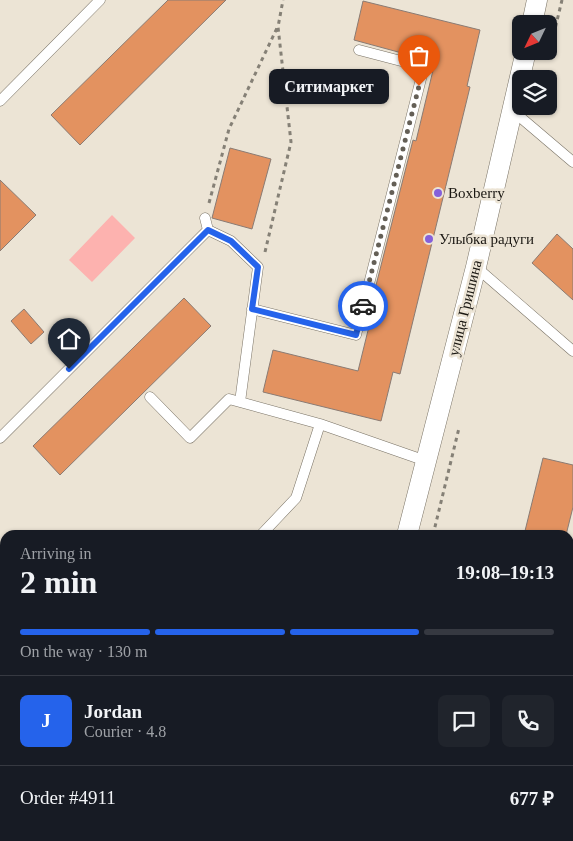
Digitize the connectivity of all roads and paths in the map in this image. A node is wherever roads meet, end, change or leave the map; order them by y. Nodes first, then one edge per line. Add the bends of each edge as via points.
1 (100, 0) edge
2 (283, 0) edge
3 (537, 0) edge
4 (562, 0) edge
5 (534, 15) edge
6 (278, 27) junction
7 (359, 50) dead end
8 (547, 61) dead end
9 (0, 101) edge
10 (512, 115) edge
11 (518, 115) edge
12 (573, 162) edge
13 (206, 218) joint
14 (208, 230) junction
15 (265, 253) dead end
16 (476, 267) junction
17 (252, 309) junction
18 (573, 351) edge
19 (150, 397) dead end
20 (240, 402) junction
21 (320, 424) junction
22 (0, 438) edge
23 (426, 461) junction
24 (266, 530) edge
25 (409, 530) edge

1 - 9 lane
2 - 6 path
3 - 5 street
4 - 8 path
6 - 13 path via 228,129
6 - 15 path via 291,142
7 - 17 lane via 424,67 356,335
10 - 16 street, улица Гришина
11 - 12 lane
13 - 14 lane
14 - 17 lane via 231,241 258,267
14 - 22 lane
16 - 18 lane
16 - 23 street, улица Гришина
17 - 20 lane
19 - 20 lane via 190,438 229,399
20 - 21 lane
21 - 23 lane
21 - 24 lane via 296,498
23 - 25 street, улица Гришина

